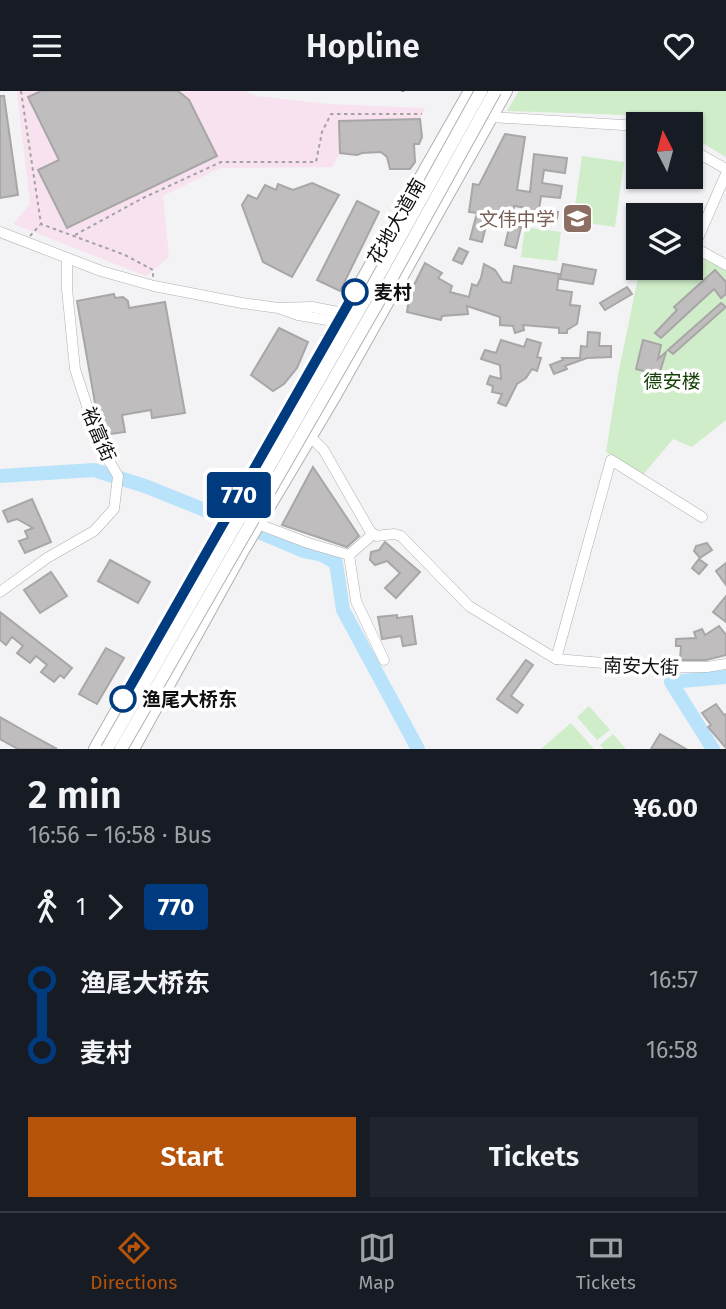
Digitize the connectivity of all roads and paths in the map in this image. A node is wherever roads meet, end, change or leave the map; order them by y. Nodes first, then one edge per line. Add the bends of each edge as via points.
1 (20, 91) edge
2 (401, 91) edge
3 (406, 91) edge
4 (470, 91) edge
5 (481, 91) edge
6 (495, 91) edge
7 (506, 91) edge
8 (422, 114) dead end
9 (490, 117) junction
10 (626, 125) edge
11 (704, 157) edge
12 (726, 171) edge
13 (41, 224) junction
14 (0, 232) edge
15 (75, 235) junction
16 (26, 243) junction
17 (67, 258) junction
18 (726, 265) edge
19 (154, 286) junction
20 (341, 317) junction
21 (373, 328) junction
22 (282, 420) junction
23 (311, 436) junction
24 (702, 517) dead end
25 (258, 524) junction
26 (373, 534) junction
27 (349, 555) junction
28 (0, 592) edge
29 (556, 659) junction
30 (384, 660) dead end
31 (726, 664) edge
32 (113, 716) junction
33 (89, 749) edge
34 (95, 749) edge
35 (107, 749) edge
36 (121, 749) edge
37 (135, 749) edge

1 - 13 path
2 - 3 path
4 - 20 main road, 花地大道南
5 - 35 main road, 花地大道南, bridge
6 - 36 main road, 花地大道南, bridge
7 - 9 main road, 花地大道南
8 - 15 path via 331,114 321,132 316,162 221,162
9 - 10 street
9 - 21 main road, 花地大道南
11 - 12 street
12 - 18 street via 694,247
13 - 15 path
13 - 16 path
14 - 16 street
15 - 19 path via 153,270
16 - 17 street
17 - 19 street
17 - 28 street, 裕富街 via 75,369 100,446 118,476 114,509 94,531
19 - 20 street via 278,308 303,306
20 - 21 street
20 - 22 main road, 花地大道南
21 - 23 main road, 花地大道南
22 - 23 street
22 - 32 main road, 花地大道南
23 - 25 main road, 花地大道南
23 - 26 street
24 - 29 street via 611,460
25 - 27 street
25 - 37 main road, 花地大道南
26 - 27 street
26 - 29 street via 401,536 469,606
27 - 30 street via 356,601
29 - 31 street, 南安大街 via 660,668
32 - 33 street, 花地大道南
32 - 34 main road

